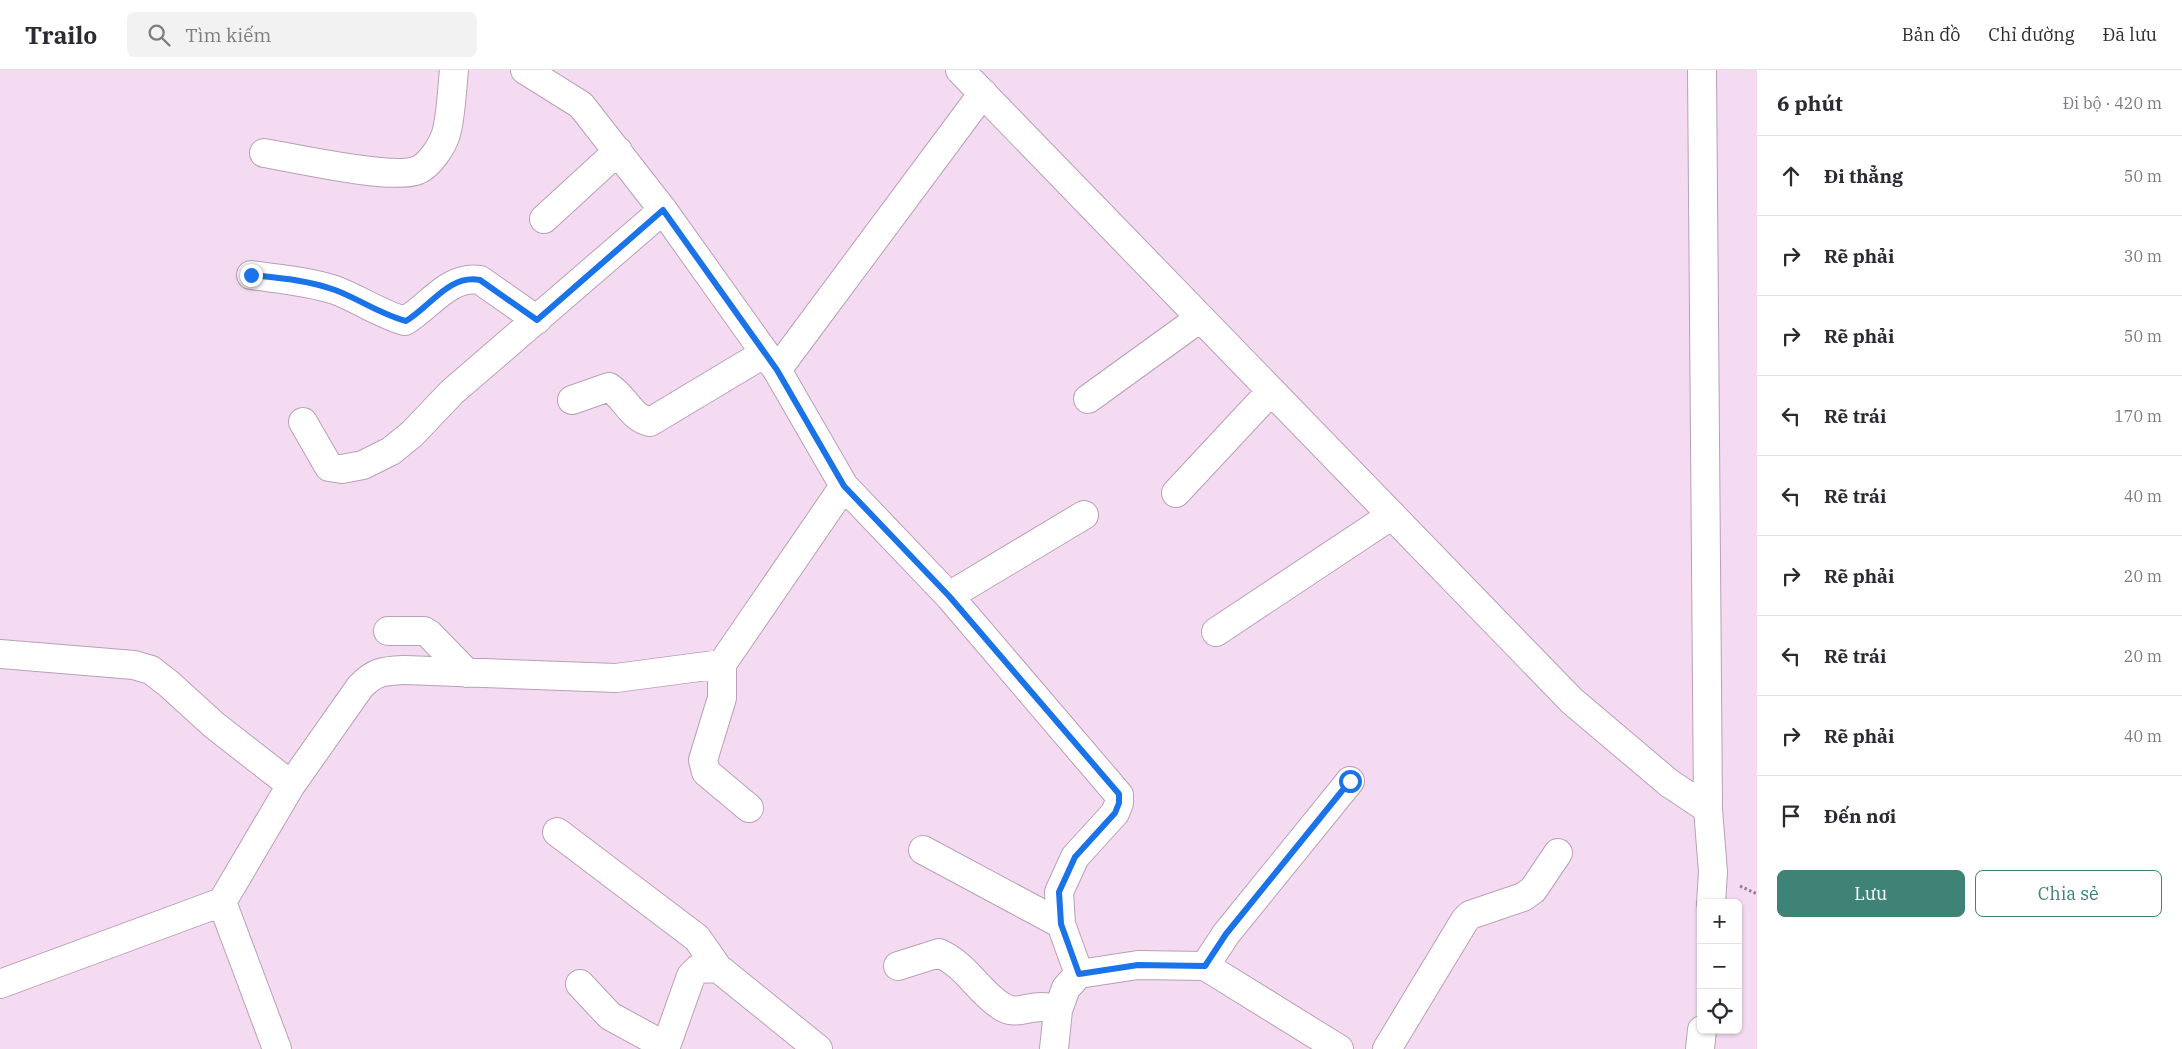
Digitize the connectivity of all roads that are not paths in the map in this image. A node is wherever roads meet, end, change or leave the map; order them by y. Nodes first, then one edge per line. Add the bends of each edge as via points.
1 (454, 70) edge
2 (525, 70) edge
3 (960, 70) edge
4 (1702, 70) edge
5 (983, 94) junction
6 (618, 151) junction
7 (264, 153) dead end
8 (663, 210) junction
9 (544, 219) dead end
10 (251, 275) dead end
11 (1200, 318) junction
12 (537, 320) junction
13 (771, 361) junction
14 (1271, 391) junction
15 (1088, 399) dead end
16 (572, 400) dead end
17 (303, 422) dead end
18 (844, 486) junction
19 (1176, 493) dead end
20 (1084, 515) dead end
21 (1392, 515) junction
22 (949, 596) junction
23 (388, 631) dead end
24 (1216, 632) dead end
25 (0, 654) edge
26 (722, 664) junction
27 (467, 673) junction
28 (1350, 781) dead end
29 (291, 785) junction
30 (749, 808) dead end
31 (1708, 809) junction
32 (557, 832) dead end
33 (923, 850) dead end
34 (1558, 853) dead end
35 (1711, 899) edge
36 (222, 902) junction
37 (1061, 924) junction
38 (898, 966) dead end
39 (1205, 966) junction
40 (718, 968) junction
41 (1079, 974) junction
42 (0, 984) edge
43 (580, 984) dead end
44 (1058, 1010) junction
45 (1702, 1034) edge
46 (665, 1048) edge
47 (277, 1049) edge
48 (818, 1049) edge
49 (1054, 1049) edge
50 (1339, 1049) edge
51 (1387, 1049) edge
52 (1700, 1049) edge

1 - 7 street via 446,135 434,157 418,170 370,171
2 - 6 street via 581,104
3 - 5 street
4 - 31 street
5 - 11 street
5 - 13 street
6 - 8 street
6 - 9 street
8 - 12 street
8 - 13 street
10 - 12 street via 335,290 406,321 439,294 460,280 470,278 480,280
11 - 14 street
11 - 15 street
12 - 17 street via 452,392 412,434 391,451 363,465 342,469 329,467
13 - 16 street via 650,422 640,420 609,387
13 - 18 street
14 - 19 street
14 - 21 street
18 - 22 street
18 - 26 street
20 - 22 street
21 - 24 street
21 - 31 street via 1572,701 1669,783
22 - 37 street via 1119,794 1115,813 1075,857 1059,892
23 - 27 street via 424,631 430,634
25 - 29 street via 134,665 151,670
26 - 27 street via 616,678
26 - 30 street via 722,698 702,760 706,772
27 - 29 street via 405,670 381,672 369,677
28 - 39 street via 1226,934
29 - 36 street
31 - 35 street via 1713,872
32 - 40 street via 697,938
33 - 37 street
34 - 51 street via 1534,890 1470,915 1465,920
36 - 42 street
36 - 47 street
37 - 41 street
38 - 44 street via 938,952 951,958 1001,1007 1025,1011 1043,1006
39 - 41 street via 1138,965
39 - 50 street
40 - 46 street via 698,969 690,976
40 - 48 street
41 - 44 street via 1066,988
43 - 46 street via 610,1016
44 - 49 street
45 - 52 street

